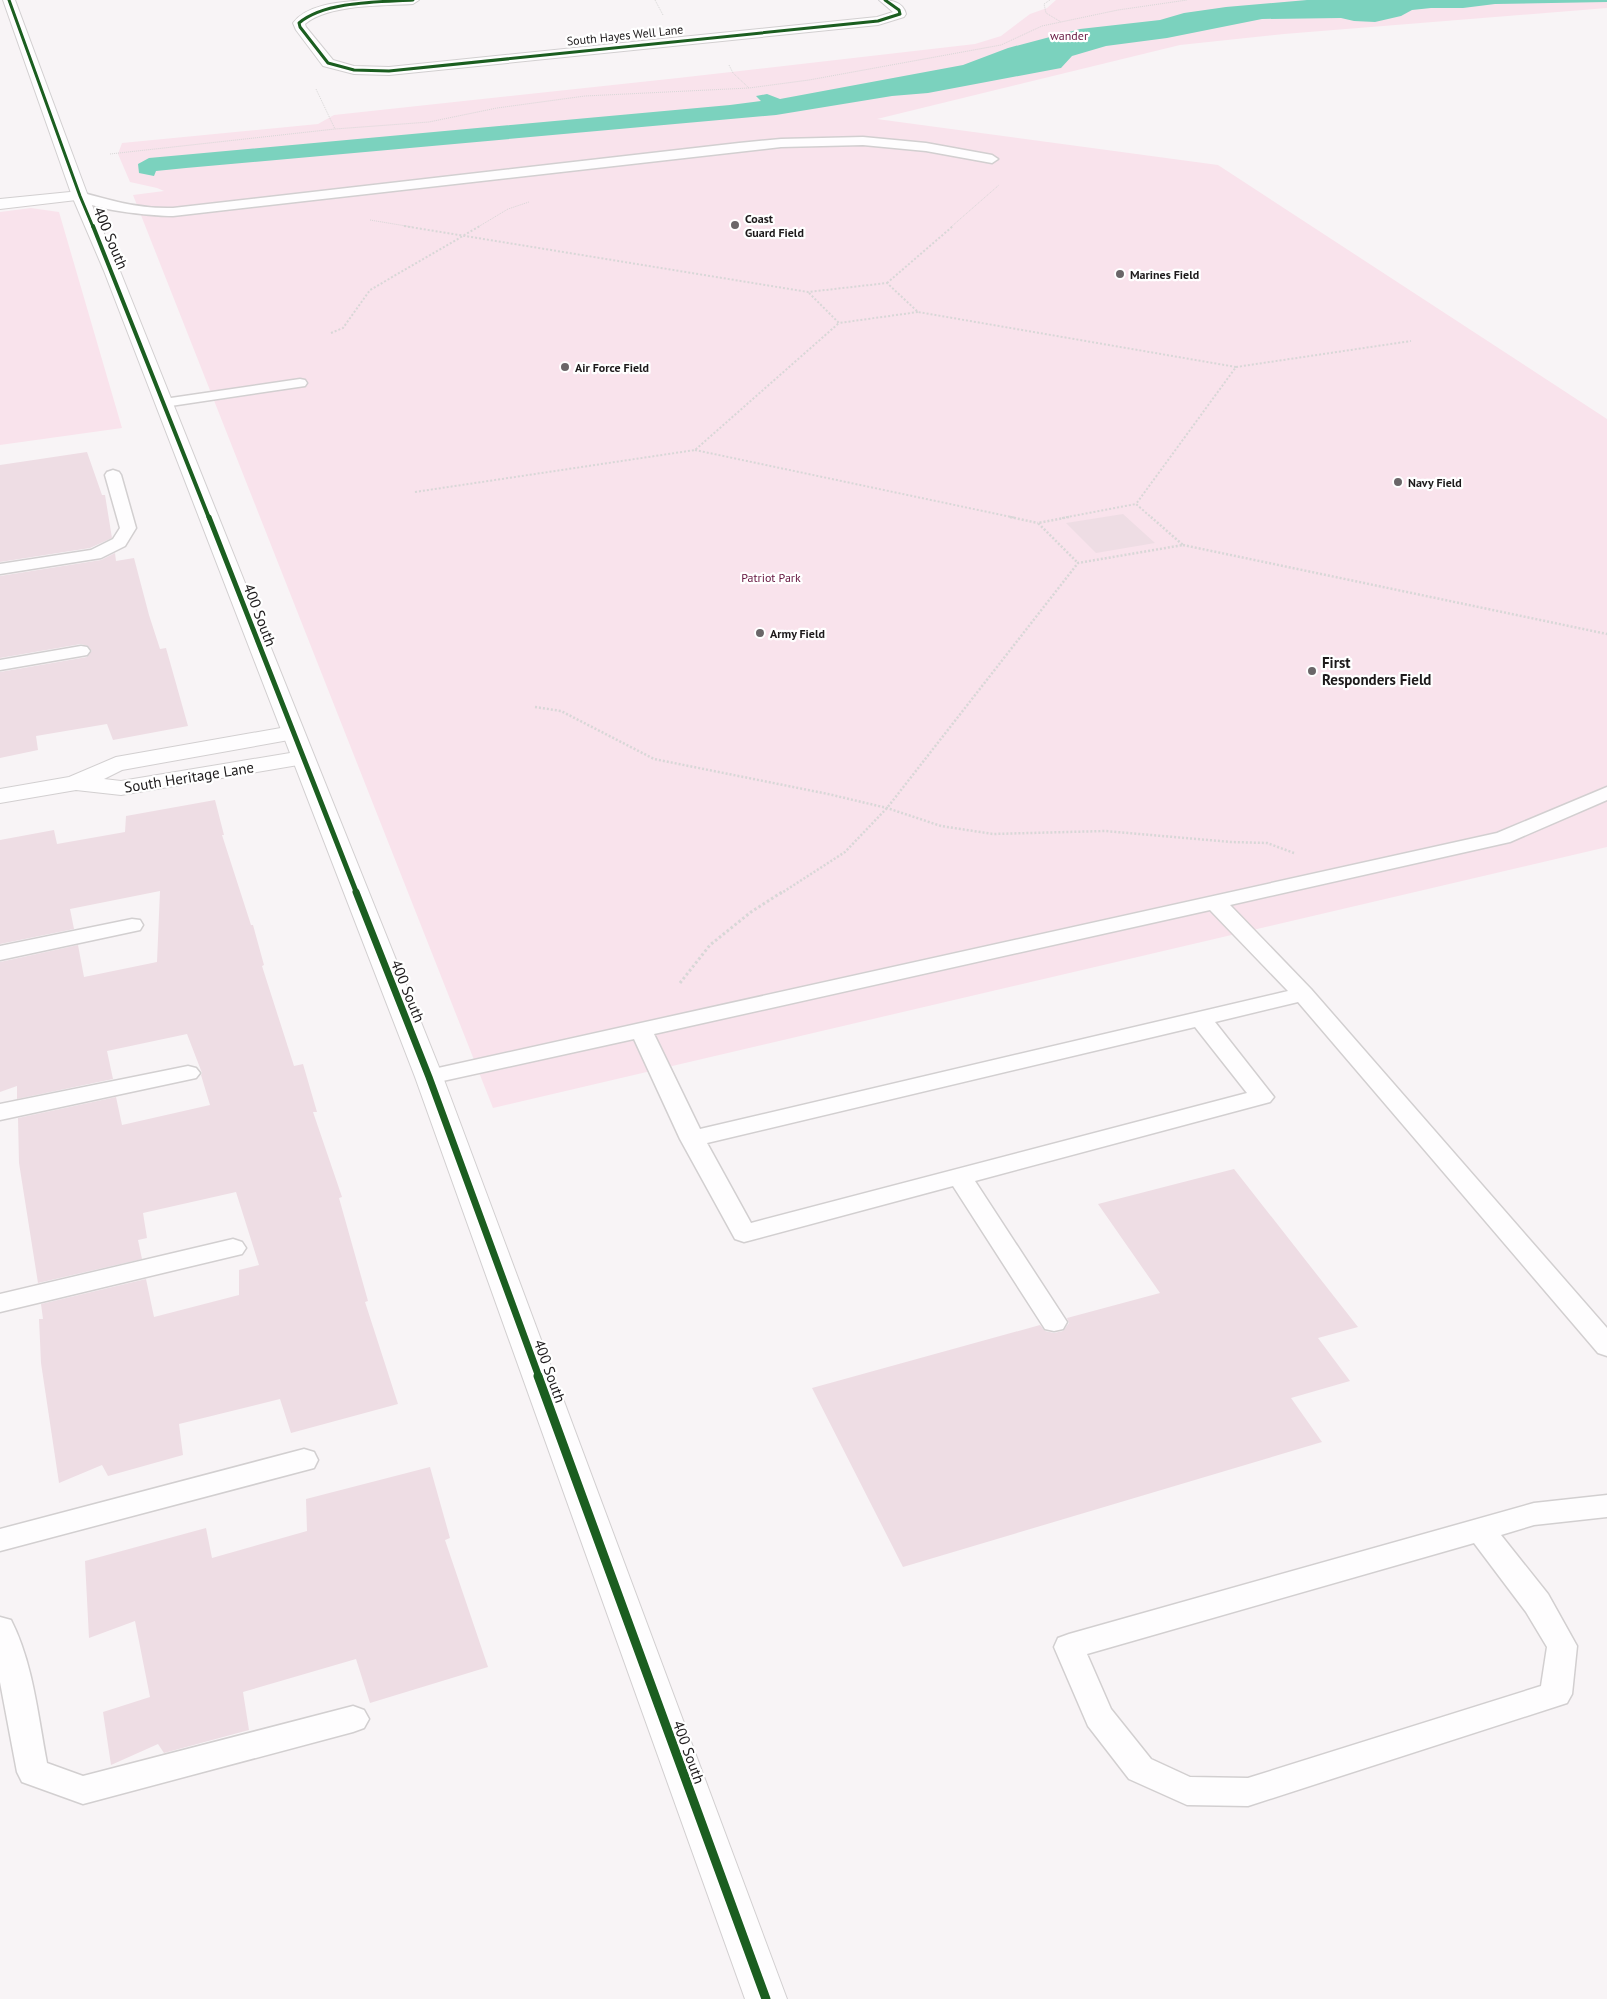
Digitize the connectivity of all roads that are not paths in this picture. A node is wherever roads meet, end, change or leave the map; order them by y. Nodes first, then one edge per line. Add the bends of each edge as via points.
1 (9, 0) edge
2 (413, 0) edge
3 (885, 0) edge
4 (992, 159) dead end
5 (80, 196) junction
6 (0, 204) edge
7 (300, 383) dead end
8 (164, 403) junction
9 (113, 475) dead end
10 (0, 569) edge
11 (80, 651) dead end
12 (0, 665) edge
13 (297, 746) junction
14 (1607, 793) edge
15 (0, 796) edge
16 (1215, 902) junction
17 (132, 925) dead end
18 (0, 953) edge
19 (1303, 994) junction
20 (1201, 1018) junction
21 (641, 1030) junction
22 (188, 1073) dead end
23 (429, 1078) junction
24 (0, 1112) edge
25 (692, 1139) junction
26 (959, 1176) junction
27 (233, 1248) dead end
28 (0, 1303) edge
29 (1054, 1322) dead end
30 (1607, 1346) edge
31 (304, 1460) dead end
32 (1607, 1506) edge
33 (1481, 1530) junction
34 (0, 1540) edge
35 (0, 1629) edge
36 (353, 1719) dead end
37 (766, 1999) edge

1 - 5 street, 400 South
2 - 3 street, South Hayes Well Lane via 337,7 312,14 302,20 300,27 324,60 334,66 354,70 402,70 878,21 898,16 901,11
4 - 5 lane via 892,143 781,143 148,214
5 - 6 street
5 - 8 street, 400 South
7 - 8 lane
8 - 13 street, 400 South
9 - 10 lane via 128,528 118,542 94,554
11 - 12 lane
13 - 15 street, South Heritage Lane via 121,788 75,783
13 - 23 street, 400 South
14 - 16 lane via 1503,838
16 - 19 lane
16 - 21 lane
17 - 18 lane
19 - 20 lane
19 - 30 lane
20 - 25 lane
20 - 26 lane via 1262,1097
21 - 23 lane
21 - 25 lane
22 - 24 lane
23 - 37 street, 400 South
25 - 26 lane via 744,1233
26 - 29 lane
27 - 28 lane
31 - 34 lane
32 - 33 lane via 1534,1514
33 - 33 lane via 1433,1543 1069,1647 1099,1717 1140,1769 1187,1791 1248,1792 1556,1694 1562,1646 1537,1604
35 - 36 lane via 14,1674 33,1772 83,1790

